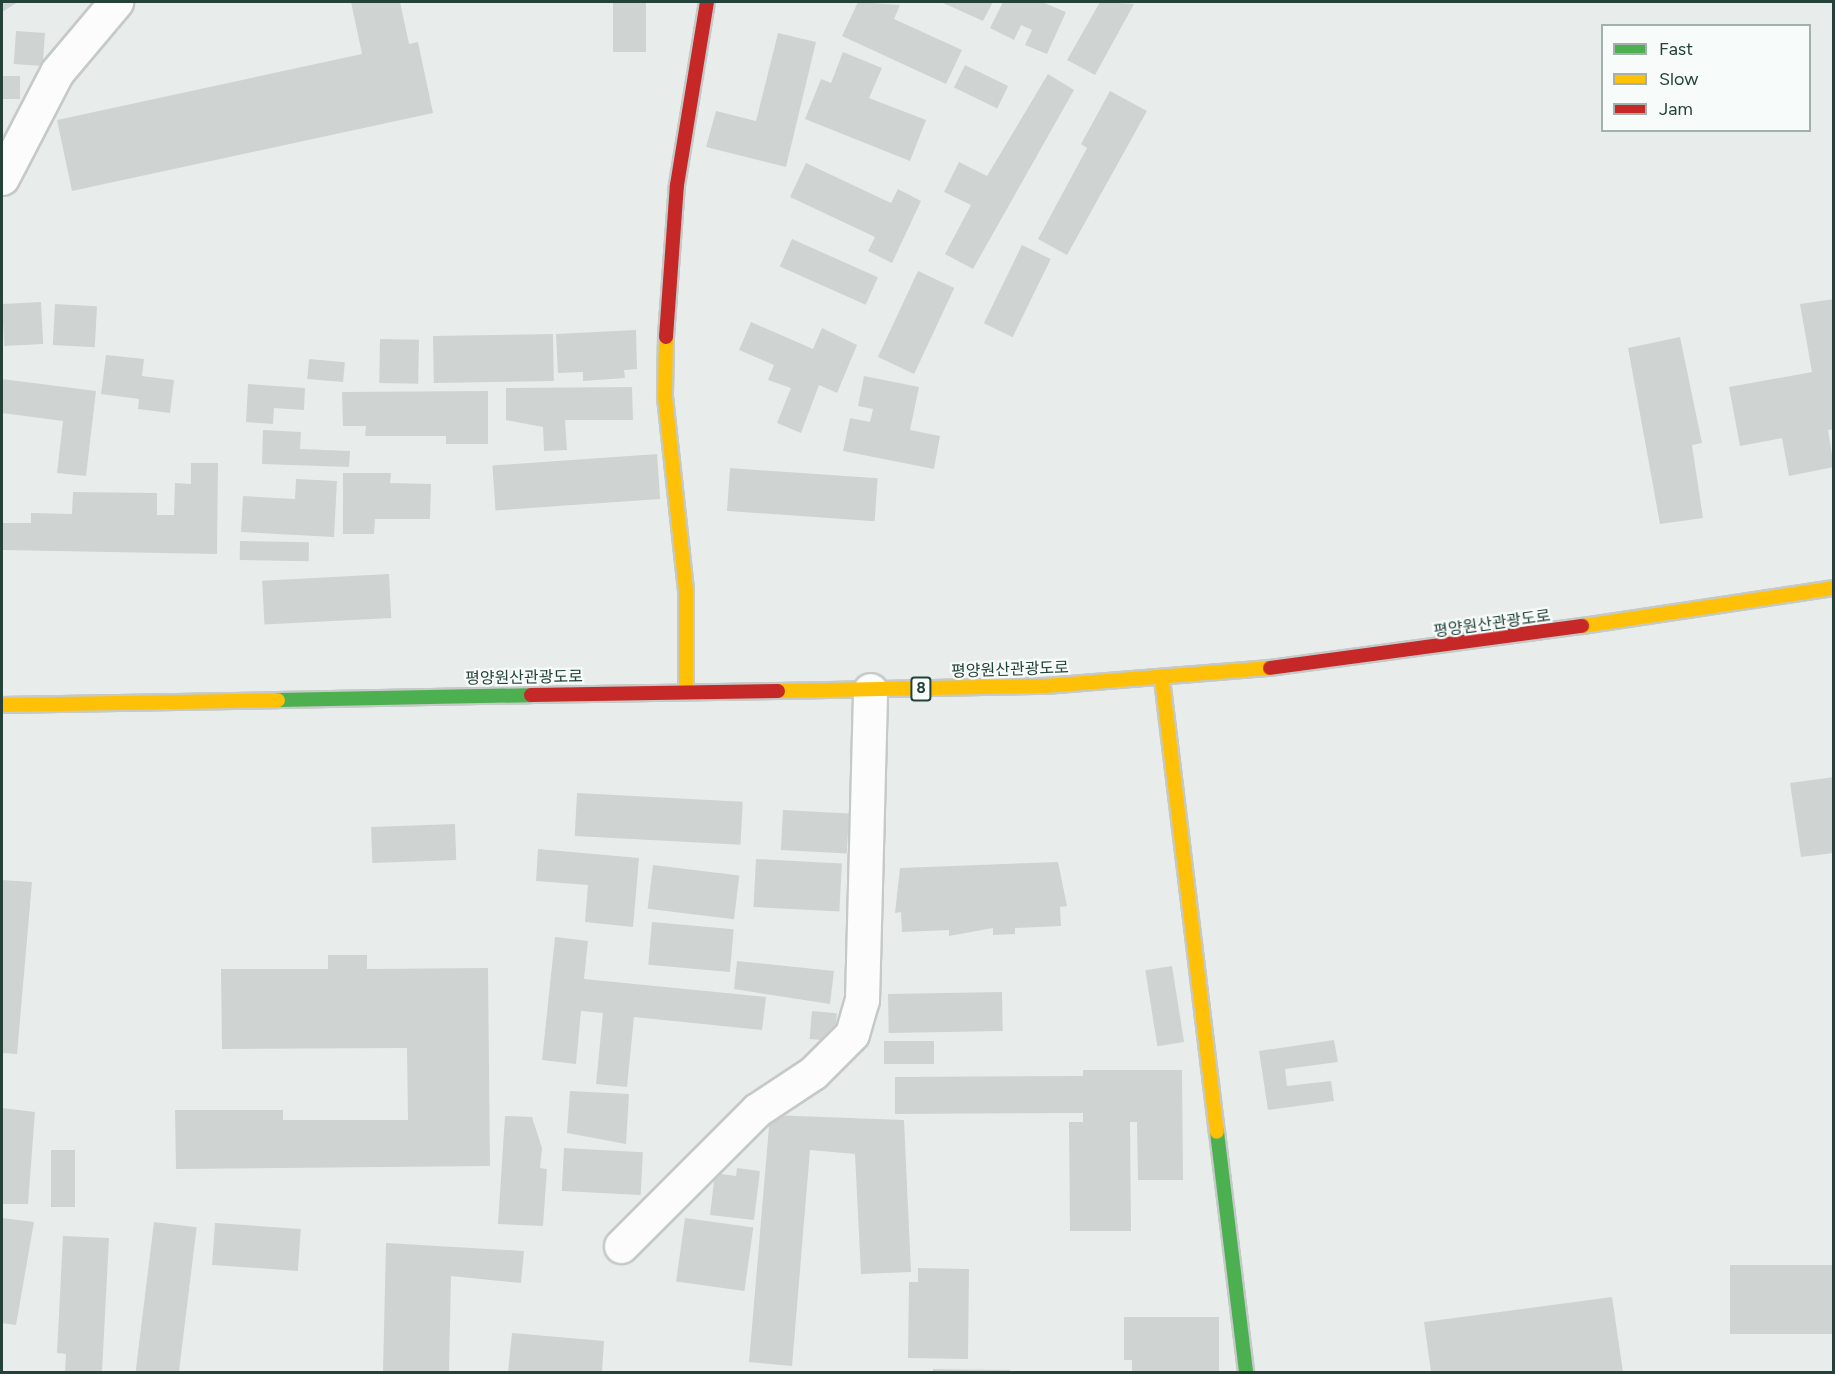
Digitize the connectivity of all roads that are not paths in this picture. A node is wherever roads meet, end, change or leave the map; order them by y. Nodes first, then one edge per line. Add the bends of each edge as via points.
1 (116, 2) edge
2 (707, 2) edge
3 (2, 178) edge
4 (1833, 588) edge
5 (1162, 679) junction
6 (870, 690) junction
7 (686, 692) junction
8 (2, 705) edge
9 (621, 1246) dead end
10 (1246, 1372) edge

1 - 3 street via 57,72
2 - 7 main road via 677,185 666,304 665,397 686,591
4 - 5 main road, 평양원산관광도로 / 8 via 1386,656
5 - 6 main road, 평양원산관광도로 / 8
5 - 10 main road
6 - 7 main road, 평양원산관광도로 / 8
6 - 9 street via 862,999 852,1034 813,1073 757,1110
7 - 8 main road, 평양원산관광도로 / 8

